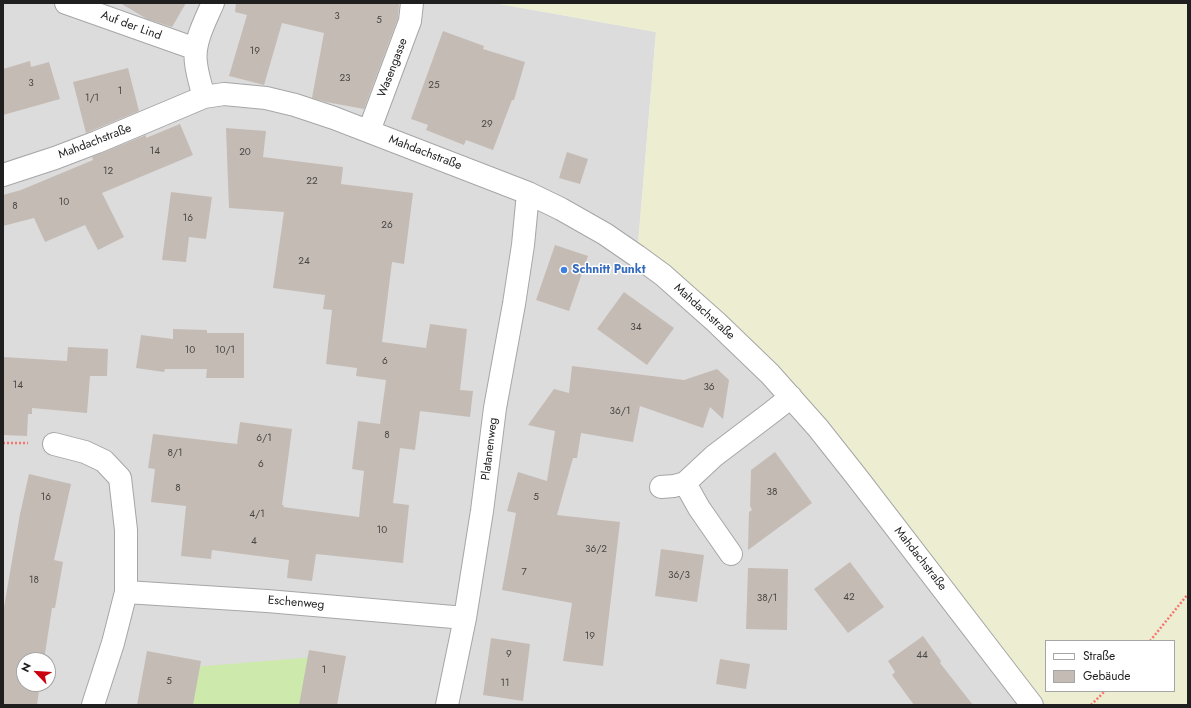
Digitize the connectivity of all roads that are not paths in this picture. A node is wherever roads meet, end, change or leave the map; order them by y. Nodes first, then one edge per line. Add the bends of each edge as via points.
1 (66, 3) edge
2 (213, 3) edge
3 (412, 3) edge
4 (196, 49) junction
5 (204, 97) junction
6 (370, 131) junction
7 (3, 175) edge
8 (528, 193) junction
9 (791, 397) junction
10 (54, 444) dead end
11 (685, 483) junction
12 (661, 487) dead end
13 (731, 554) dead end
14 (126, 592) junction
15 (465, 618) junction
16 (93, 705) edge
17 (447, 705) edge
18 (1032, 705) edge

1 - 4 street, Auf der Lind
2 - 4 street
3 - 6 street, Wasengasse via 410,21
4 - 5 street via 196,64
5 - 6 street, Mahdachstraße via 224,94 266,98 295,105
5 - 7 street, Mahdachstraße via 55,158
6 - 8 street, Mahdachstraße
8 - 9 street, Mahdachstraße via 605,234 658,271 743,347
8 - 15 street, Platanenweg via 523,245 495,408
9 - 11 street via 714,456
9 - 18 street, Mahdachstraße via 856,476
10 - 14 street via 85,452 104,461 120,478 126,530
11 - 12 street
11 - 13 street
14 - 15 street, Eschenweg via 275,601
14 - 16 street
15 - 17 street, Platanenweg

